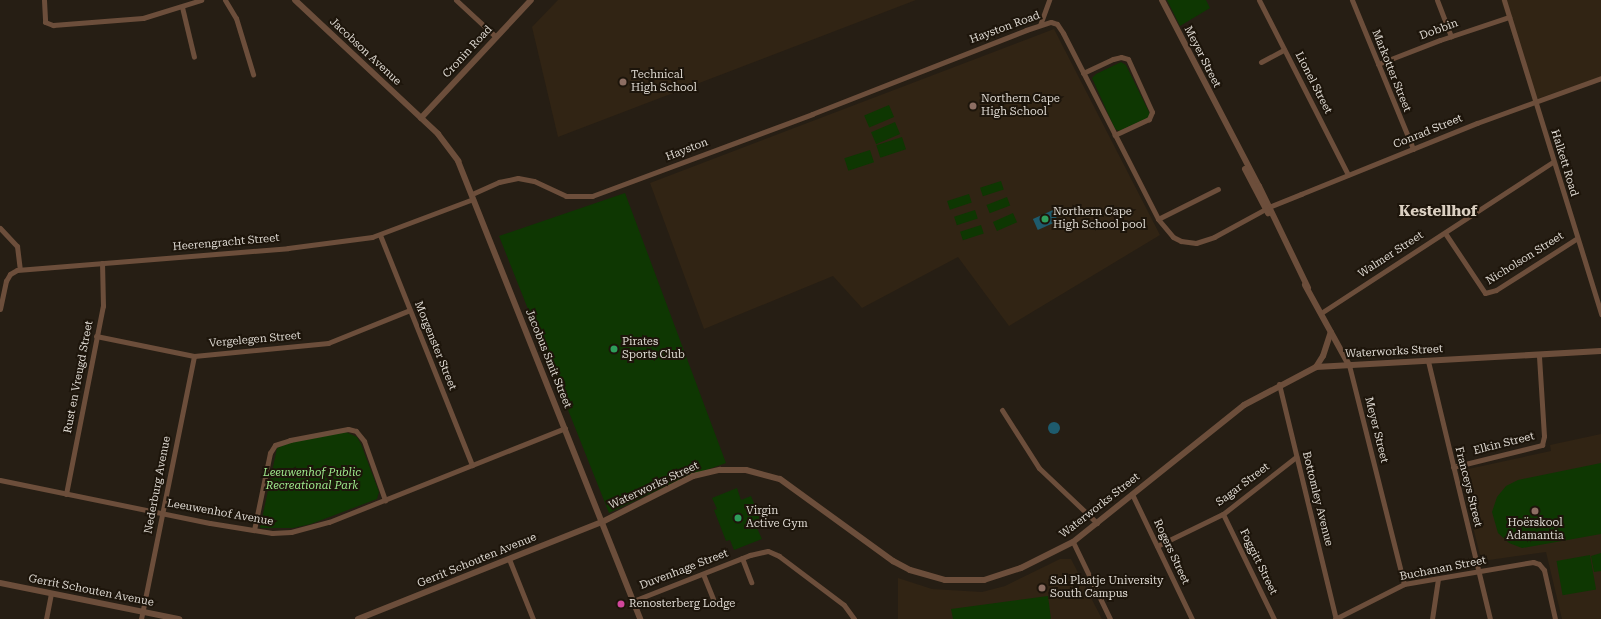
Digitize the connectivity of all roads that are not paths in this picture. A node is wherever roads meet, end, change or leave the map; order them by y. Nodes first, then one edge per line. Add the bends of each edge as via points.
1 (44, 0) edge
2 (201, 0) edge
3 (225, 0) edge
4 (295, 0) edge
5 (456, 0) edge
6 (531, 0) edge
7 (1049, 0) edge
8 (1162, 0) edge
9 (1259, 0) edge
10 (1352, 0) edge
11 (1437, 0) edge
12 (1504, 0) edge
13 (182, 7) junction
14 (1509, 17) junction
15 (1040, 25) junction
16 (1451, 36) junction
17 (496, 37) junction
18 (1284, 50) junction
19 (194, 57) dead end
20 (1261, 62) dead end
21 (1378, 64) junction
22 (1083, 73) junction
23 (253, 74) dead end
24 (908, 75) joint
25 (1601, 78) edge
26 (1535, 102) junction
27 (421, 118) junction
28 (1115, 135) junction
29 (1413, 149) junction
30 (1553, 162) junction
31 (1348, 175) junction
32 (1218, 189) dead end
33 (473, 196) junction
34 (1267, 208) junction
35 (1158, 219) junction
36 (0, 228) edge
37 (1445, 232) junction
38 (380, 235) junction
39 (1576, 239) junction
40 (102, 263) junction
41 (20, 269) junction
42 (0, 308) edge
43 (410, 310) junction
44 (1321, 313) junction
45 (1601, 314) edge
46 (1331, 332) junction
47 (96, 336) junction
48 (1601, 351) edge
49 (194, 356) junction
50 (1539, 356) junction
51 (1428, 361) junction
52 (1349, 365) junction
53 (1316, 367) junction
54 (1279, 384) junction
55 (1002, 410) dead end
56 (565, 428) junction
57 (1296, 457) junction
58 (472, 465) junction
59 (1453, 467) junction
60 (0, 480) edge
61 (66, 494) junction
62 (1132, 494) junction
63 (385, 500) junction
64 (163, 513) junction
65 (1223, 514) junction
66 (602, 522) junction
67 (1097, 523) junction
68 (254, 530) junction
69 (1073, 542) junction
70 (1157, 546) junction
71 (742, 558) junction
72 (509, 559) junction
73 (1478, 571) junction
74 (703, 574) junction
75 (1438, 579) junction
76 (751, 582) dead end
77 (0, 583) edge
78 (1404, 584) junction
79 (51, 593) junction
80 (713, 599) dead end
81 (633, 601) junction
82 (142, 612) junction
83 (850, 614) junction
84 (46, 619) edge
85 (141, 619) edge
86 (179, 619) edge
87 (358, 619) edge
88 (533, 619) edge
89 (640, 619) edge
90 (846, 619) edge
91 (854, 619) edge
92 (1110, 619) edge
93 (1192, 619) edge
94 (1274, 619) edge
95 (1335, 619) edge
96 (1432, 619) edge
97 (1490, 619) edge
98 (1555, 619) edge

1 - 13 street via 45,20 50,25 143,18
2 - 13 street
3 - 23 street via 236,18
4 - 27 street, Jacobson Avenue
5 - 17 street
6 - 17 street, Cronin Road
7 - 15 street
8 - 34 street, Meyer Street
9 - 18 street, Lionel Street
10 - 21 street, Markotter Street
11 - 16 street
12 - 14 street, Halkett Road
13 - 19 street
14 - 16 street, Dobbin
14 - 26 street, Halkett Road
15 - 22 street, Hayston Road via 1051,22 1059,26
15 - 24 street, Hayston Road
16 - 21 street, Dobbin
17 - 27 street, Cronin Road
18 - 20 street
18 - 31 street, Lionel Street
21 - 29 street, Markotter Street
22 - 28 street, Hayston Road
22 - 28 street via 1113,58 1125,57 1150,102 1152,112 1149,119
24 - 33 street, Hayston via 592,196 566,196 534,181 518,178 500,182
25 - 26 street, Conrad Street
26 - 29 street, Conrad Street
26 - 30 street, Halkett Road
27 - 33 street, Jacobus Smit Street via 451,149
28 - 35 street, Hayston Road
29 - 31 street, Conrad Street
30 - 37 street, Walmer Street
30 - 39 street, Halkett Road
31 - 34 street, Conrad Street
32 - 35 street
33 - 38 street, Heerengracht Street
33 - 56 street, Jacobus Smit Street
34 - 35 street, Hayston Road via 1214,237 1196,243 1173,237
34 - 44 street, Meyer Street
36 - 41 street via 17,246
37 - 39 street, Nicholson Street via 1485,294 1496,290
37 - 44 street, Walmer Street
38 - 40 street, Heerengracht Street via 288,248
38 - 43 street, Morgenster Street
39 - 45 street, Halkett Road
40 - 41 street, Heerengracht Street
40 - 47 street, Rust en Vreugd Street via 104,300
41 - 42 street via 8,277
43 - 49 street, Vergelegen Street via 328,343
43 - 58 street, Morgenster Street
44 - 46 street, Meyer Street
46 - 52 street, Meyer Street
46 - 53 street via 1326,351
47 - 49 street, Vergelegen Street
47 - 61 street, Rust en Vreugd Street
48 - 50 street, Waterworks Street
49 - 64 street, Nederburg Avenue
50 - 51 street, Waterworks Street
50 - 59 street, Elkin Street via 1544,436 1542,445
51 - 52 street, Waterworks Street
51 - 59 street, Franceys Street
52 - 53 street, Waterworks Street
52 - 78 street, Meyer Street
53 - 54 street, Waterworks Street
54 - 57 street, Bottomley Avenue
54 - 62 street, Waterworks Street via 1224,419
55 - 67 street via 1039,468
56 - 58 street, Leeuwenhof Avenue
56 - 66 street, Jacobus Smit Street
57 - 65 street, Sagar Street
57 - 95 street, Bottomley Avenue
58 - 63 street, Leeuwenhof Avenue
59 - 73 street, Franceys Street
60 - 61 street, Leeuwenhof Avenue
61 - 64 street, Leeuwenhof Avenue
62 - 67 street, Waterworks Street
62 - 70 street, Rogers Street
63 - 68 street, Leeuwenhof Avenue via 307,529 281,533
63 - 68 street via 364,441 356,431 348,429 290,440 275,445 270,453
64 - 68 street, Leeuwenhof Avenue
64 - 82 street, Nederburg Avenue
65 - 70 street, Sagar Street
65 - 94 street, Foggitt Street
66 - 69 street, Waterworks Street via 693,476 737,469 757,472 791,486 893,561 931,578 971,582 1002,576
66 - 72 street, Gerrit Schouten Avenue
66 - 81 street, Jacobus Smit Street
67 - 69 street, Waterworks Street
69 - 92 street
70 - 93 street, Rogers Street
71 - 74 street, Duvenhage Street
71 - 76 street, Duvenhage Street
71 - 83 street, Duvenhage Street via 758,552 773,553 844,606
72 - 87 street, Gerrit Schouten Avenue
72 - 88 street
73 - 75 street, Buchanan Street
73 - 97 street, Franceys Street
73 - 98 street, Buchanan Street via 1537,562 1544,570
74 - 80 street
74 - 81 street, Duvenhage Street
75 - 78 street, Buchanan Street
75 - 96 street
77 - 79 street, Gerrit Schouten Avenue
78 - 95 street, Buchanan Street
79 - 82 street, Gerrit Schouten Avenue
79 - 84 street
81 - 89 street, Jacobus Smit Street
82 - 85 street, Nederburg Avenue
82 - 86 street, Gerrit Schouten Avenue
83 - 90 street
83 - 91 street, Duvenhage Street

